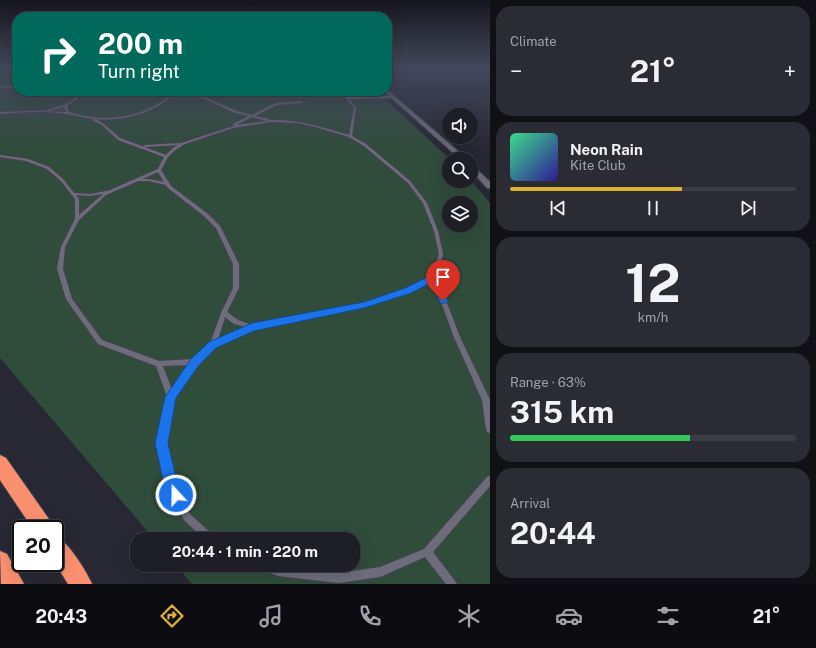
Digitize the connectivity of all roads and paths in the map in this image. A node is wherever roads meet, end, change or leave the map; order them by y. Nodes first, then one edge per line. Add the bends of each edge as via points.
1 (76, 96) edge
2 (169, 96) edge
3 (199, 96) edge
4 (393, 97) joint
5 (346, 98) joint
6 (302, 102) dead end
7 (65, 106) junction
8 (38, 112) junction
9 (0, 113) edge
10 (68, 113) junction
11 (251, 115) junction
12 (92, 118) junction
13 (116, 118) junction
14 (271, 121) junction
15 (105, 124) junction
16 (232, 127) junction
17 (350, 136) junction
18 (184, 143) junction
19 (143, 147) junction
20 (456, 152) edge
21 (0, 156) edge
22 (166, 157) junction
23 (159, 170) junction
24 (478, 173) edge
25 (133, 180) junction
26 (168, 184) junction
27 (490, 186) edge
28 (108, 192) junction
29 (73, 194) junction
30 (77, 219) junction
31 (434, 277) junction
32 (224, 313) junction
33 (252, 327) junction
34 (213, 345) junction
35 (195, 362) junction
36 (159, 364) junction
37 (171, 397) junction
38 (490, 428) edge
39 (0, 464) edge
40 (490, 480) edge
41 (38, 520) edge
42 (203, 532) edge
43 (427, 552) junction
44 (64, 559) edge
45 (0, 561) edge
46 (287, 572) edge
47 (13, 584) edge
48 (81, 584) edge
49 (452, 584) edge

1 - 7 lane via 76,99
2 - 13 lane via 152,110
3 - 11 lane
4 - 5 lane
4 - 20 main road
5 - 17 lane via 355,108
6 - 11 lane via 276,104
7 - 8 lane
7 - 10 lane
8 - 9 lane
8 - 10 lane
10 - 12 lane
11 - 14 lane
11 - 16 lane
12 - 13 lane
12 - 15 lane
13 - 15 lane
14 - 16 lane
14 - 17 lane via 317,126
15 - 19 lane via 119,139
16 - 18 lane
17 - 31 lane via 365,145 409,182 425,203 441,254
18 - 19 lane
18 - 22 lane
19 - 22 lane
21 - 29 lane via 27,160 48,168
22 - 23 lane
23 - 25 lane
23 - 26 lane
24 - 27 main road
25 - 26 lane
25 - 28 lane
26 - 32 lane via 218,227 229,246 236,264 236,288
28 - 29 lane
28 - 30 lane
29 - 30 lane via 77,199
30 - 36 lane via 63,247 60,269 69,299 100,342
31 - 33 lane via 408,291 364,305
31 - 38 lane via 457,337 486,400
32 - 33 lane via 236,322
32 - 34 lane
33 - 34 lane
34 - 35 lane
35 - 36 lane
35 - 37 lane
36 - 37 lane
37 - 42 lane via 162,443 171,484 187,517
39 - 41 highway
40 - 43 lane
43 - 46 lane via 380,572 339,578
43 - 49 lane
44 - 48 highway
45 - 47 highway

